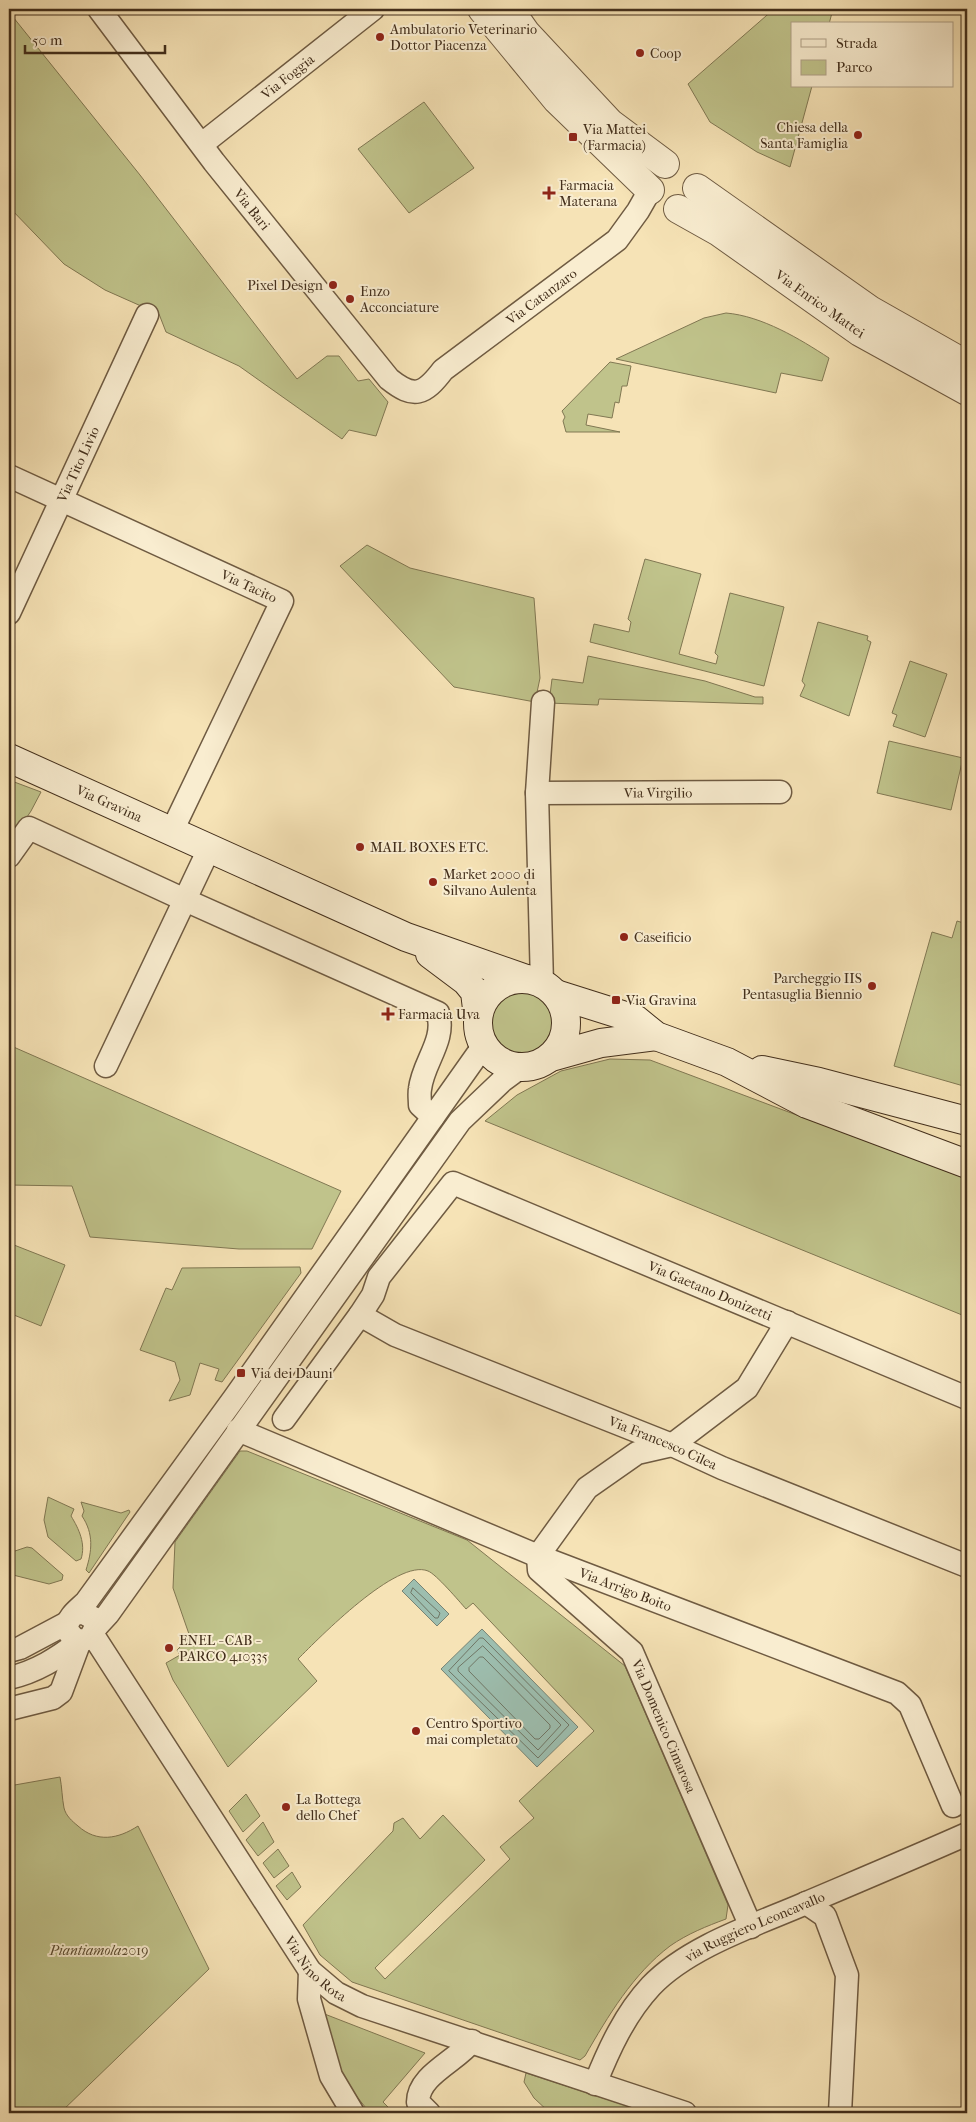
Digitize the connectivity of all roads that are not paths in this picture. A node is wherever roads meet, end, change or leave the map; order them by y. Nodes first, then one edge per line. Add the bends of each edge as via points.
1 (99, 9) edge
2 (373, 9) edge
3 (482, 9) edge
4 (509, 9) edge
5 (202, 144) junction
6 (665, 164) junction
7 (697, 188) junction
8 (650, 190) junction
9 (678, 209) junction
10 (147, 315) dead end
11 (967, 365) edge
12 (967, 391) edge
13 (419, 392) joint
14 (9, 476) edge
15 (61, 500) junction
16 (9, 613) edge
17 (543, 702) dead end
18 (9, 758) edge
19 (780, 792) dead end
20 (537, 793) junction
21 (171, 833) junction
22 (209, 850) junction
23 (9, 856) edge
24 (184, 900) junction
25 (411, 939) junction
26 (542, 986) junction
27 (478, 1017) junction
28 (656, 1036) junction
29 (484, 1045) junction
30 (552, 1057) junction
31 (726, 1062) junction
32 (106, 1066) dead end
33 (521, 1067) junction
34 (433, 1117) junction
35 (967, 1121) edge
36 (967, 1164) edge
37 (360, 1315) junction
38 (787, 1322) junction
39 (967, 1398) edge
40 (245, 1402) junction
41 (284, 1420) dead end
42 (238, 1430) junction
43 (672, 1445) junction
44 (538, 1556) junction
45 (967, 1566) edge
46 (82, 1628) junction
47 (9, 1651) edge
48 (44, 1665) junction
49 (9, 1678) edge
50 (64, 1686) junction
51 (9, 1709) edge
52 (953, 1806) dead end
53 (966, 1836) edge
54 (806, 1903) junction
55 (751, 1926) junction
56 (310, 1971) junction
57 (472, 2040) junction
58 (594, 2084) junction
59 (354, 2113) edge
60 (429, 2113) edge
61 (685, 2113) edge
62 (840, 2113) edge

1 - 5 street, Via Bari
2 - 5 street, Via Foggia
3 - 8 main road via 557,100
4 - 6 main road via 526,33 610,123
5 - 13 street, Via Bari via 389,379 404,391
6 - 7 main road via 681,164 688,168 693,173
6 - 8 main road via 653,174
7 - 9 main road via 691,202
7 - 11 main road, Via Enrico Mattei via 870,310
8 - 9 main road via 664,207
8 - 13 street, Via Catanzaro via 617,240 442,370 431,385
9 - 12 main road, Via Enrico Mattei via 719,232 860,332
10 - 15 street, Via Tito Livio
14 - 15 street, Via Tacito
15 - 16 street, Via Tito Livio
15 - 21 street, Via Tacito via 282,601
17 - 20 street
18 - 21 main road, Via Gravina
19 - 20 street, Via Virgilio
20 - 26 street
21 - 22 main road, Via Gravina
22 - 24 street
22 - 25 main road, Via Gravina
23 - 24 street via 29,828
24 - 32 street
24 - 34 street via 438,1013 441,1024 439,1036 420,1088 420,1105
25 - 26 main road
25 - 27 main road via 466,981 475,992
26 - 27 main road via 513,980 500,985 482,1004
26 - 28 main road via 634,1018
26 - 30 main road via 563,1006 566,1026 561,1046
27 - 29 main road
28 - 30 main road via 601,1043
28 - 31 main road
29 - 33 main road via 493,1057
29 - 34 street
30 - 33 main road via 537,1065
31 - 35 main road via 819,1082
31 - 36 main road via 808,1104
33 - 40 street via 460,1121
34 - 40 street
37 - 38 street, Via Gaetano Donizetti via 373,1295 379,1277 453,1183
37 - 41 street
37 - 43 street, Via Francesco Cilea via 395,1335
38 - 39 street, Via Gaetano Donizetti
38 - 43 street via 747,1388
40 - 42 street
40 - 46 street via 86,1602
42 - 44 street, Via Arrigo Boito
42 - 46 street via 108,1614
43 - 44 street via 637,1453 587,1488
43 - 45 street, Via Francesco Cilea
44 - 52 street, Via Arrigo Boito via 897,1693 910,1705
44 - 55 street, Via Domenico Cimarosa via 539,1570 632,1652
46 - 47 street
46 - 48 street
46 - 50 street
46 - 56 street, Via Nino Rota
48 - 49 street via 27,1674
48 - 50 street via 53,1666 61,1673
50 - 51 street via 54,1698
53 - 54 street, via Ruggiero Leoncavallo
54 - 55 street, via Ruggiero Leoncavallo
54 - 62 street via 825,1916 846,1975
55 - 58 street, via Ruggiero Leoncavallo via 687,1958 652,1985 610,2045
56 - 57 street, Via Nino Rota via 336,1993 362,2006
56 - 59 street via 309,1999 330,2076
57 - 58 street, Via Nino Rota
57 - 60 street via 464,2052 418,2092 418,2102
58 - 61 street, Via Nino Rota

